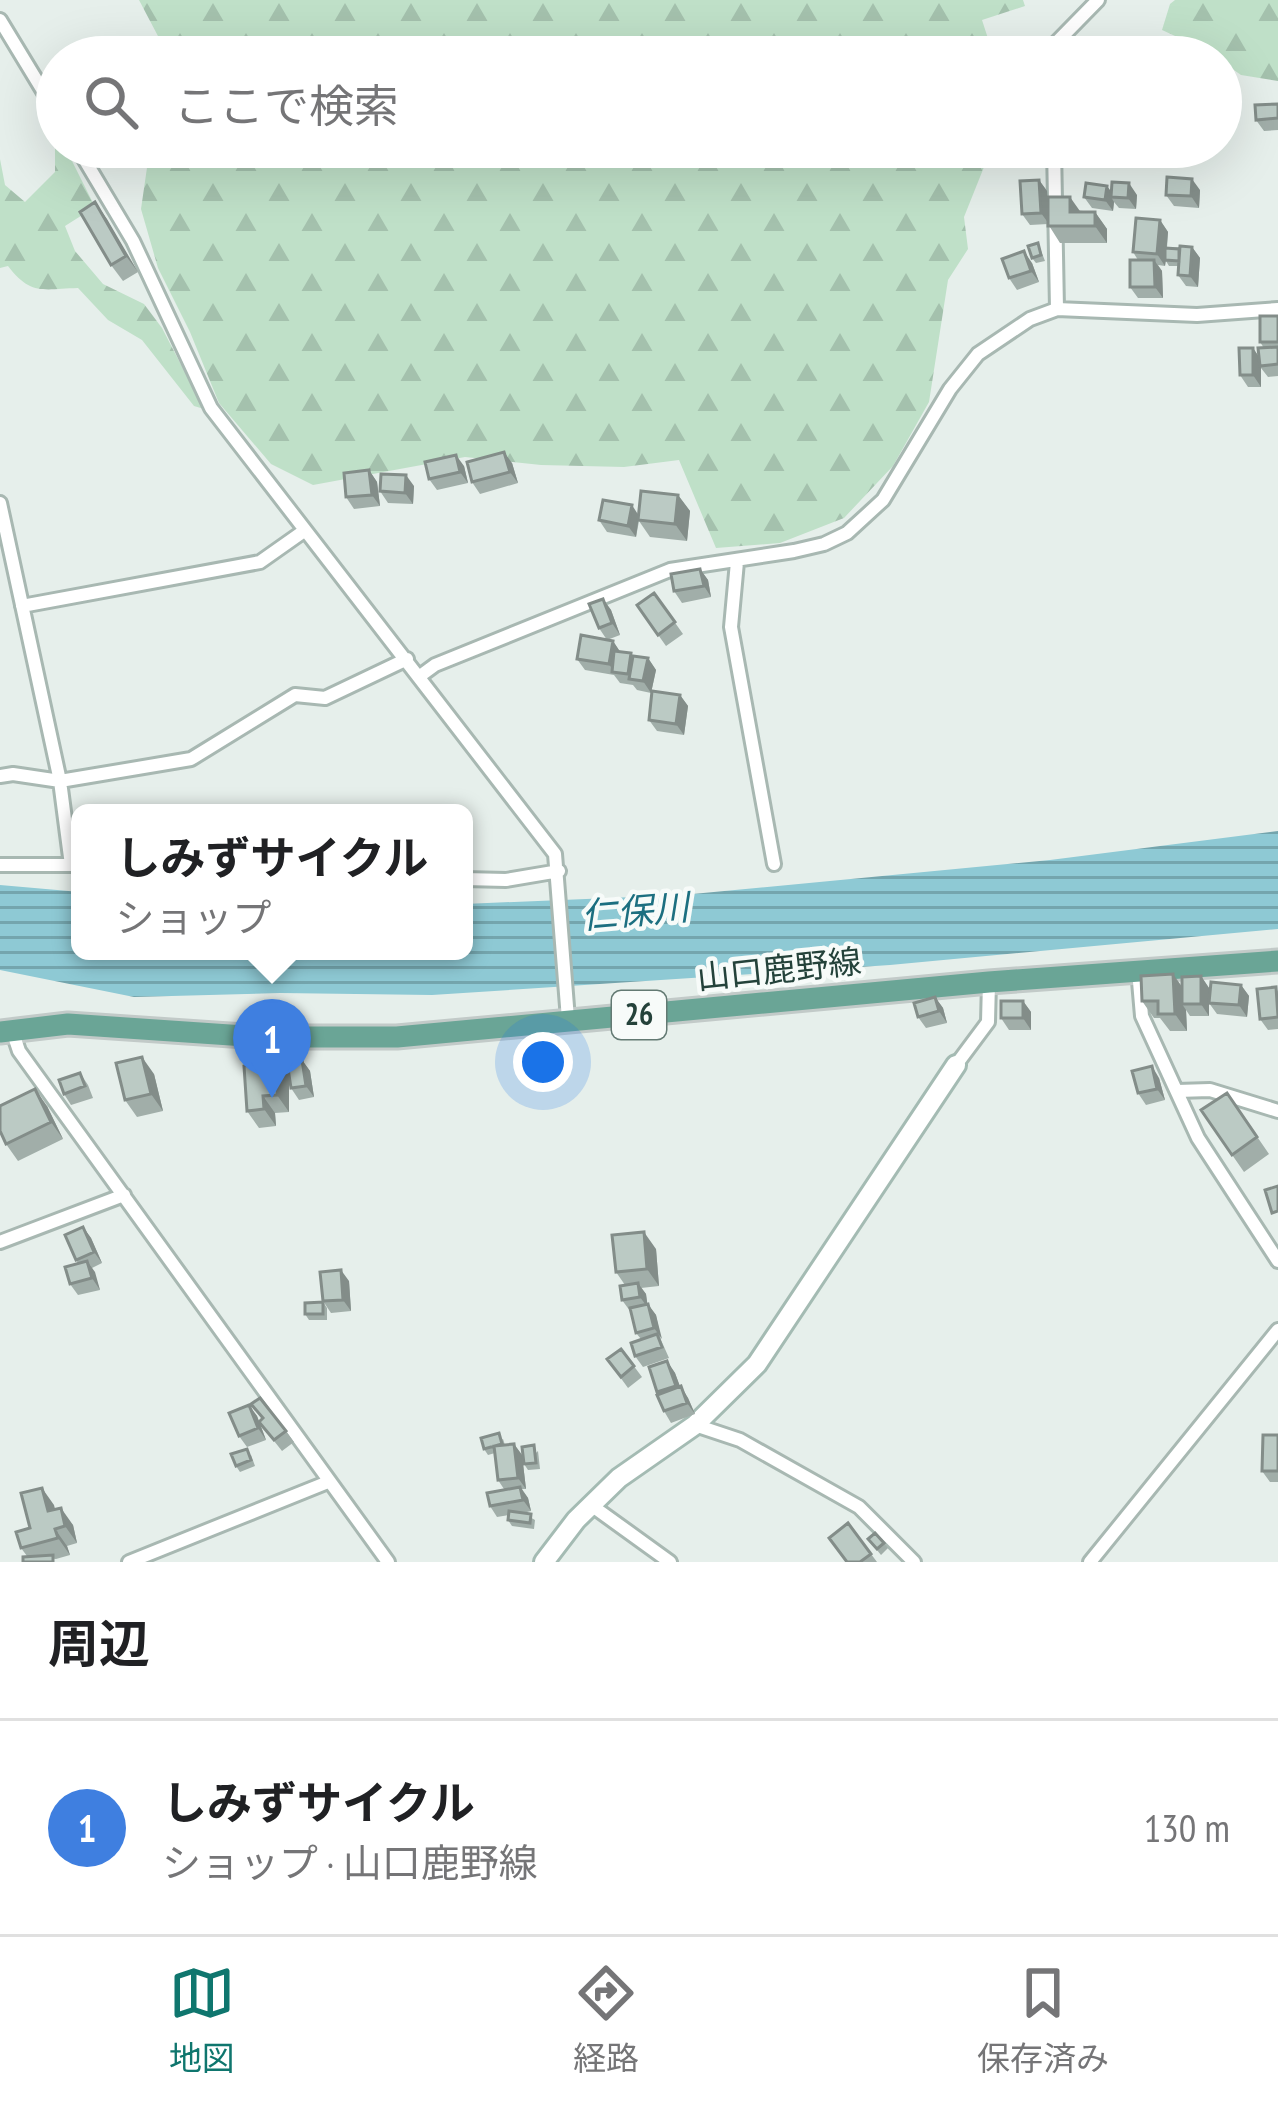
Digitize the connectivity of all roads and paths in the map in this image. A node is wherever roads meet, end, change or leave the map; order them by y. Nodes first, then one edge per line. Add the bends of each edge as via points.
1 (1097, 0) edge
2 (0, 20) edge
3 (1063, 36) edge
4 (36, 79) edge
5 (89, 168) edge
6 (1054, 168) edge
7 (1057, 309) junction
8 (1278, 309) edge
9 (0, 503) edge
10 (304, 531) junction
11 (737, 562) junction
12 (22, 606) junction
13 (407, 659) junction
14 (420, 676) junction
15 (0, 776) edge
16 (60, 782) junction
17 (71, 839) edge
18 (774, 864) dead end
19 (0, 865) edge
20 (71, 865) edge
21 (559, 874) junction
22 (473, 879) edge
23 (1278, 961) edge
24 (1138, 970) junction
25 (989, 982) junction
26 (567, 1010) junction
27 (6, 1031) edge
28 (956, 1065) joint
29 (1177, 1091) junction
30 (1278, 1111) edge
31 (124, 1195) junction
32 (0, 1242) edge
33 (1278, 1261) edge
34 (1278, 1330) edge
35 (695, 1425) junction
36 (328, 1482) junction
37 (591, 1505) junction
38 (129, 1562) edge
39 (388, 1562) edge
40 (544, 1562) edge
41 (670, 1562) edge
42 (914, 1562) edge
43 (1090, 1562) edge

1 - 3 street
2 - 4 street
5 - 10 street via 134,242 212,408
6 - 7 street
7 - 8 street
7 - 11 street via 979,354 869,516 824,544
9 - 12 street
10 - 12 street via 260,562
10 - 13 street
11 - 14 street via 654,575
11 - 18 street via 731,627
12 - 16 street
13 - 14 street
13 - 16 street via 325,698 295,695 191,759
14 - 21 street via 543,835
15 - 16 street
16 - 17 street
19 - 20 street
21 - 22 street
21 - 26 street
23 - 24 main road, 山口鹿野線 / 26
24 - 25 main road, 山口鹿野線 / 26
24 - 29 street via 1142,1016
25 - 26 main road, 山口鹿野線 / 26
25 - 28 street via 988,1022
26 - 27 main road, 山口鹿野線 / 26 via 397,1037 68,1024
27 - 31 street
28 - 35 street via 757,1364
29 - 30 street via 1210,1090
29 - 33 street
31 - 32 street
31 - 36 street
34 - 43 street
35 - 37 street
35 - 42 street via 740,1439 859,1507
36 - 38 street
36 - 39 street
37 - 40 street
37 - 41 street

